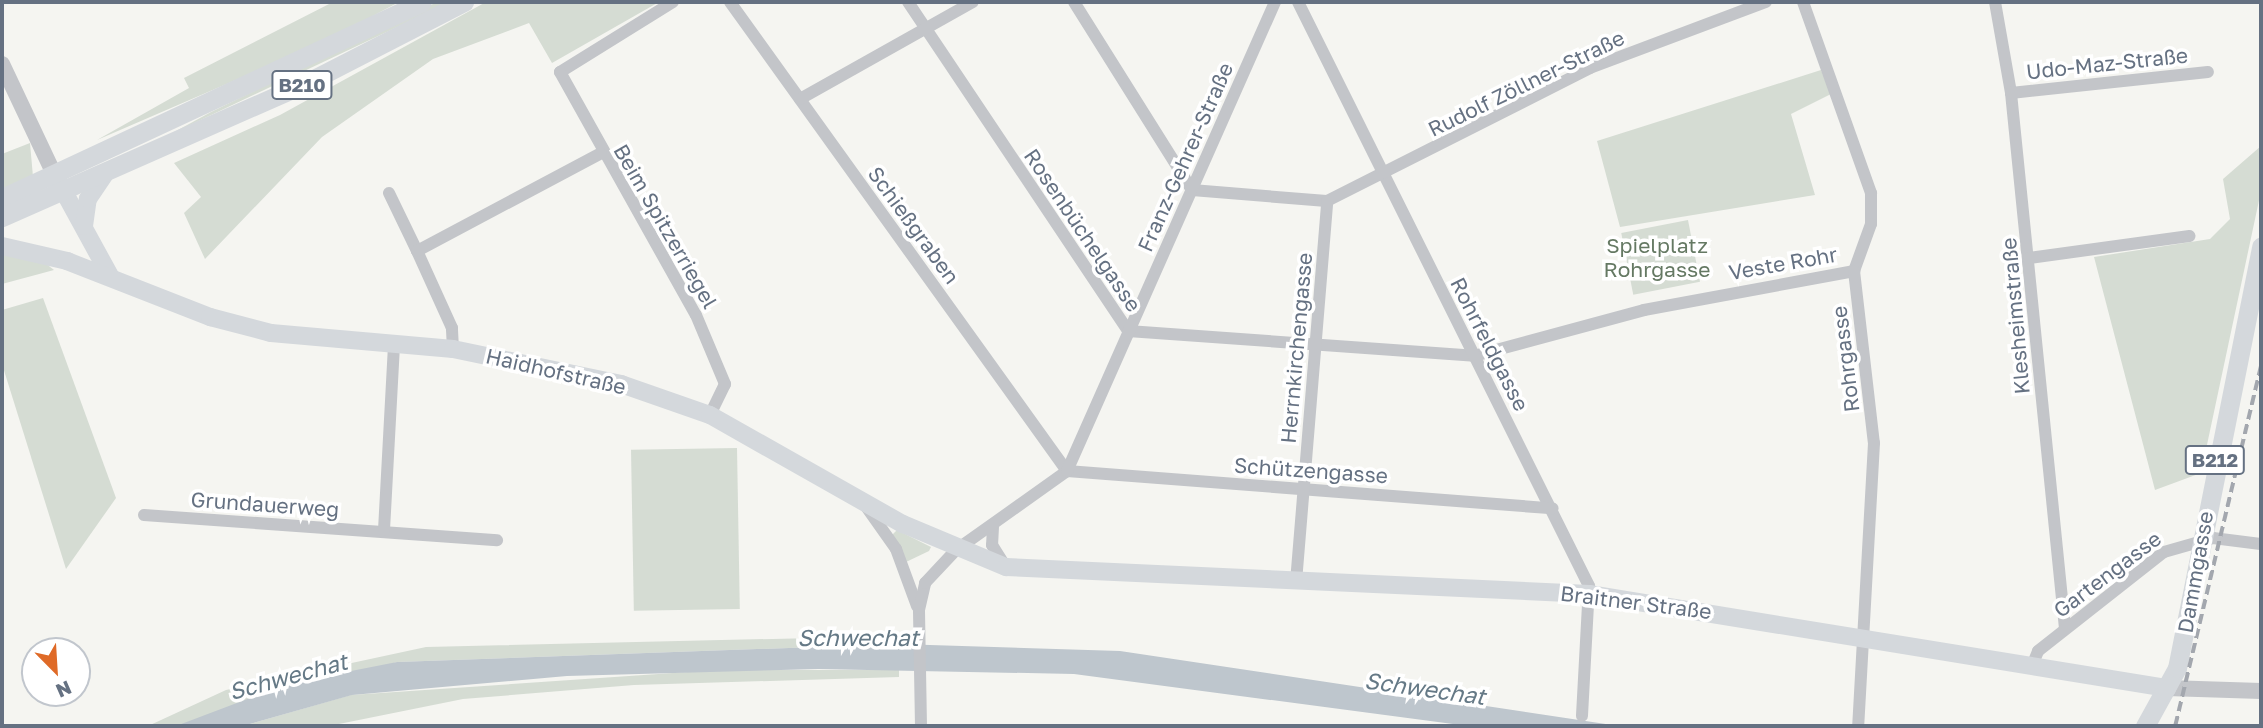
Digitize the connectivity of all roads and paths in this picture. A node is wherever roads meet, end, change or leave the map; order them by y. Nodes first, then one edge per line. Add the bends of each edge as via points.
1 (422, 2) edge
2 (464, 2) edge
3 (673, 2) edge
4 (730, 2) edge
5 (908, 2) edge
6 (973, 2) edge
7 (1074, 2) edge
8 (1275, 2) edge
9 (1298, 2) edge
10 (1766, 2) edge
11 (1803, 2) edge
12 (1994, 2) edge
13 (924, 30) junction
14 (2, 64) edge
15 (2207, 72) dead end
16 (2011, 93) junction
17 (800, 99) junction
18 (601, 153) junction
19 (1384, 174) junction
20 (104, 175) junction
21 (60, 188) junction
22 (1192, 190) junction
23 (389, 193) dead end
24 (2, 198) edge
25 (1328, 201) junction
26 (2, 217) edge
27 (85, 233) junction
28 (2189, 236) dead end
29 (2, 246) edge
30 (2261, 246) edge
31 (417, 251) junction
32 (2029, 258) junction
33 (1854, 271) junction
34 (101, 273) junction
35 (1128, 331) junction
36 (394, 345) junction
37 (1317, 346) junction
38 (453, 349) junction
39 (1474, 356) junction
40 (710, 415) junction
41 (1067, 471) junction
42 (1303, 488) junction
43 (860, 499) junction
44 (1553, 508) junction
45 (144, 515) dead end
46 (993, 527) junction
47 (384, 530) junction
48 (497, 540) dead end
49 (2201, 540) junction
50 (2261, 544) edge
51 (956, 550) junction
52 (1006, 567) junction
53 (1296, 582) junction
54 (1589, 594) junction
55 (919, 610) junction
56 (2065, 628) junction
57 (1867, 637) junction
58 (2032, 666) junction
59 (2167, 688) junction
60 (2261, 691) edge
61 (1581, 716) dead end
62 (920, 726) edge
63 (1858, 726) edge
64 (2145, 726) edge

1 - 21 main road, B210
2 - 20 main road, B210
3 - 18 street, Beim Spitzerriegel via 560,72
4 - 17 street, Schießgraben
5 - 13 street, Rosenbüchelgasse
6 - 13 street
7 - 22 street
8 - 22 street, Franz-Gehrer-Straße
9 - 19 street, Rohrfeldgasse
10 - 19 street, Rudolf Zöllner-Straße via 1590,68
11 - 33 street, Rohrgasse via 1867,171 1871,224
12 - 16 street, Klesheimstraße
13 - 17 street
13 - 35 street, Rosenbüchelgasse
14 - 21 street
15 - 16 street, Udo-Maz-Straße
16 - 32 street, Klesheimstraße
17 - 41 street, Schießgraben
18 - 31 street
18 - 40 street, Beim Spitzerriegel via 696,315 725,384
19 - 25 street, Rudolf Zöllner-Straße
19 - 39 street, Rohrfeldgasse
20 - 21 main road, B210
20 - 27 main road via 88,199
21 - 24 main road, B210
21 - 26 main road, B210
21 - 27 main road
21 - 34 main road
22 - 25 street
22 - 35 street, Franz-Gehrer-Straße
23 - 31 street
25 - 37 street, Herrnkirchengasse
27 - 34 main road
28 - 32 street
29 - 34 main road, Haidhofstraße
30 - 49 main road, Dammgasse / B212
31 - 38 street via 452,328
32 - 56 street, Klesheimstraße
33 - 39 street, Veste Rohr via 1644,310
33 - 57 street, Rohrgasse via 1874,443
34 - 36 main road, Haidhofstraße via 242,326
35 - 37 street, Rosenbüchelgasse
35 - 41 street, Franz-Gehrer-Straße
36 - 38 main road, Haidhofstraße
36 - 47 street
37 - 39 street, Rosenbüchelgasse
37 - 42 street, Herrnkirchengasse
38 - 40 main road, Haidhofstraße via 571,370
39 - 44 street, Rohrfeldgasse
40 - 43 main road, Haidhofstraße
41 - 42 street, Schützengasse
41 - 46 street, Franz-Gehrer-Straße
42 - 44 street, Schützengasse
42 - 53 street, Herrnkirchengasse
43 - 51 main road, Braitner Straße
43 - 55 street, Haidhofstraße via 896,549
44 - 54 street, Rohrfeldgasse
45 - 47 street, Grundauerweg
46 - 51 street, Franz-Gehrer-Straße
46 - 52 street via 992,545
47 - 48 street, Grundauerweg
49 - 50 street, Gartengasse
49 - 56 street, Gartengasse via 2164,552
49 - 59 main road, Dammgasse / B212
51 - 52 main road, Braitner Straße
51 - 55 street, Franz-Gehrer-Straße via 925,583
52 - 53 main road, Braitner Straße
53 - 54 main road, Braitner Straße
54 - 57 main road, Braitner Straße
54 - 61 street, Rohrfeldgasse
55 - 62 street
56 - 58 street, Gartengasse via 2038,652
57 - 58 main road, Braitner Straße
57 - 63 street, Rohrgasse
58 - 59 main road, Braitner Straße
59 - 60 street, Braitner Straße
59 - 64 main road, Dammgasse / B212

